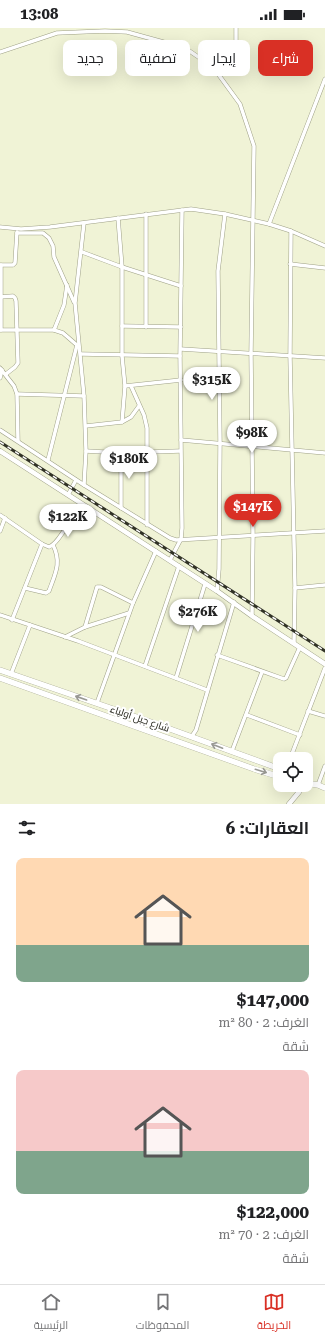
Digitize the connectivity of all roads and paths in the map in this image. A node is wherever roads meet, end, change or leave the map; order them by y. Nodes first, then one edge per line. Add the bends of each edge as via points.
1 (58, 28) edge
2 (236, 28) edge
3 (104, 29) edge
4 (118, 30) edge
5 (57, 33) junction
6 (236, 40) edge
7 (0, 52) edge
8 (198, 57) edge
9 (220, 76) edge
10 (325, 79) edge
11 (182, 210) junction
12 (146, 214) junction
13 (225, 214) junction
14 (118, 218) junction
15 (252, 219) junction
16 (84, 223) junction
17 (269, 224) junction
18 (0, 227) edge
19 (17, 231) junction
20 (291, 231) junction
21 (325, 246) edge
22 (82, 252) junction
23 (290, 264) junction
24 (1, 265) edge
25 (122, 267) junction
26 (325, 268) edge
27 (147, 275) junction
28 (67, 284) junction
29 (181, 286) junction
30 (0, 297) edge
31 (75, 303) junction
32 (122, 326) junction
33 (146, 327) junction
34 (181, 327) junction
35 (1, 330) edge
36 (16, 330) junction
37 (54, 330) junction
38 (78, 347) junction
39 (181, 349) junction
40 (219, 352) junction
41 (251, 353) junction
42 (81, 354) junction
43 (122, 356) junction
44 (180, 356) junction
45 (290, 356) junction
46 (325, 358) edge
47 (1, 369) edge
48 (6, 374) junction
49 (0, 378) edge
50 (181, 380) junction
51 (125, 386) junction
52 (131, 386) junction
53 (17, 394) junction
54 (64, 396) junction
55 (84, 396) junction
56 (139, 406) junction
57 (122, 422) junction
58 (86, 426) junction
59 (0, 430) edge
60 (181, 440) junction
61 (18, 441) junction
62 (220, 444) junction
63 (252, 446) junction
64 (0, 450) edge
65 (292, 450) junction
66 (180, 451) junction
67 (86, 452) junction
68 (148, 452) junction
69 (121, 453) junction
70 (325, 453) edge
71 (48, 460) junction
72 (76, 480) junction
73 (84, 485) junction
74 (68, 495) junction
75 (86, 506) junction
76 (121, 508) junction
77 (0, 515) edge
78 (5, 518) junction
79 (147, 525) junction
80 (0, 531) edge
81 (325, 531) edge
82 (293, 532) junction
83 (253, 536) junction
84 (220, 537) junction
85 (181, 539) junction
86 (42, 544) junction
87 (53, 545) junction
88 (156, 552) junction
89 (170, 560) junction
90 (179, 566) junction
91 (205, 584) junction
92 (325, 585) edge
93 (25, 588) junction
94 (294, 588) junction
95 (217, 591) junction
96 (234, 602) junction
97 (133, 603) junction
98 (129, 613) junction
99 (0, 616) edge
100 (252, 616) junction
101 (12, 620) junction
102 (30, 625) junction
103 (85, 627) junction
104 (65, 637) junction
105 (294, 643) junction
106 (300, 647) junction
107 (114, 655) junction
108 (217, 655) junction
109 (325, 664) edge
110 (145, 666) junction
111 (325, 668) edge
112 (0, 670) edge
113 (262, 672) junction
114 (11, 674) junction
115 (0, 678) edge
116 (176, 678) junction
117 (207, 690) junction
118 (97, 703) junction
119 (308, 711) junction
120 (247, 715) junction
121 (325, 716) edge
122 (300, 734) junction
123 (192, 736) junction
124 (232, 752) junction
125 (293, 752) edge
126 (325, 766) edge
127 (273, 767) edge
128 (273, 775) edge
129 (313, 784) edge
130 (318, 785) junction
131 (325, 788) edge
132 (299, 792) edge
133 (289, 804) edge

1 - 5 street
2 - 6 street
3 - 4 street
3 - 5 street
4 - 8 street via 188,50
5 - 7 street
9 - 15 street via 240,104 254,146
10 - 17 street
11 - 12 street
11 - 13 street
11 - 29 street
12 - 14 street
12 - 27 street
13 - 15 street
13 - 40 street via 218,263
14 - 16 street
14 - 25 street
15 - 17 street
15 - 41 street
16 - 19 street
16 - 22 street
17 - 20 street
18 - 19 street
19 - 24 street via 15,263
19 - 28 street via 43,233 49,238 54,257
20 - 21 street
20 - 23 street
22 - 25 street
22 - 31 street
23 - 26 street
23 - 45 street
24 - 30 street
25 - 27 street
25 - 32 street
27 - 29 street
27 - 33 street
28 - 31 street
28 - 37 street via 64,305
29 - 34 street
30 - 35 street
30 - 36 street via 16,298
31 - 38 street
32 - 33 street
32 - 43 street
33 - 34 street
34 - 39 street
35 - 36 street
36 - 37 street
36 - 48 street via 18,363
37 - 38 street via 63,333
38 - 42 street
38 - 54 street
39 - 40 street
39 - 44 street
40 - 41 street
40 - 62 street
41 - 45 street
41 - 63 street
42 - 43 street
42 - 55 street
43 - 44 street
43 - 51 street
44 - 50 street
45 - 46 street
45 - 65 street
47 - 48 street
47 - 49 street
48 - 53 street
50 - 52 street
50 - 60 street
51 - 52 street
51 - 57 street
52 - 56 street
53 - 54 street
53 - 61 street
54 - 55 street
54 - 71 street
55 - 58 street
56 - 57 street via 131,417
56 - 68 street via 147,428
57 - 58 street
58 - 67 street
59 - 61 street
60 - 62 street
60 - 66 street
61 - 71 street
62 - 63 street
62 - 84 street
63 - 65 street
63 - 83 street
64 - 74 street
65 - 70 street
65 - 82 street
66 - 68 street
66 - 85 street
67 - 69 street
67 - 73 street
68 - 69 street
68 - 79 street
69 - 76 street
71 - 72 street
72 - 73 street
72 - 74 street
73 - 76 street
74 - 75 street
75 - 87 street
75 - 88 street
76 - 79 street
77 - 78 street
78 - 80 street
78 - 86 street
79 - 85 street via 170,538
81 - 82 street
82 - 83 street
82 - 94 street
83 - 84 street
83 - 100 street
84 - 85 street
84 - 95 street
85 - 89 street
86 - 87 street via 49,547
86 - 93 street
87 - 93 street via 58,564 49,592
88 - 89 street
88 - 97 street
89 - 90 street
90 - 91 street
90 - 110 street
91 - 95 street
91 - 116 street
92 - 94 street
93 - 101 street
94 - 105 street
95 - 96 street
96 - 100 street
96 - 108 street
97 - 98 street
97 - 103 street via 97,587
98 - 103 street
98 - 107 street
99 - 101 street
100 - 105 street
101 - 102 street
102 - 104 street
102 - 114 street
103 - 104 street
104 - 107 street
105 - 106 street
106 - 109 street
106 - 113 street via 285,679
107 - 110 street
107 - 118 street
108 - 113 street
108 - 117 street
110 - 116 street
111 - 119 street
112 - 114 main road, شارع جبل أولياء
113 - 120 street
118 -> 114 main road, شارع جبل أولياء
115 -> 128 main road, شارع جبل أولياء
116 - 117 street
117 - 123 street
118 - 123 main road, شارع جبل أولياء
119 - 121 street
119 - 122 street
120 - 122 street
120 - 124 street
122 - 125 street
124 -> 123 main road, شارع جبل أولياء
124 - 127 main road, شارع جبل أولياء
126 - 130 street
129 - 130 main road
130 - 131 main road
132 - 133 street

